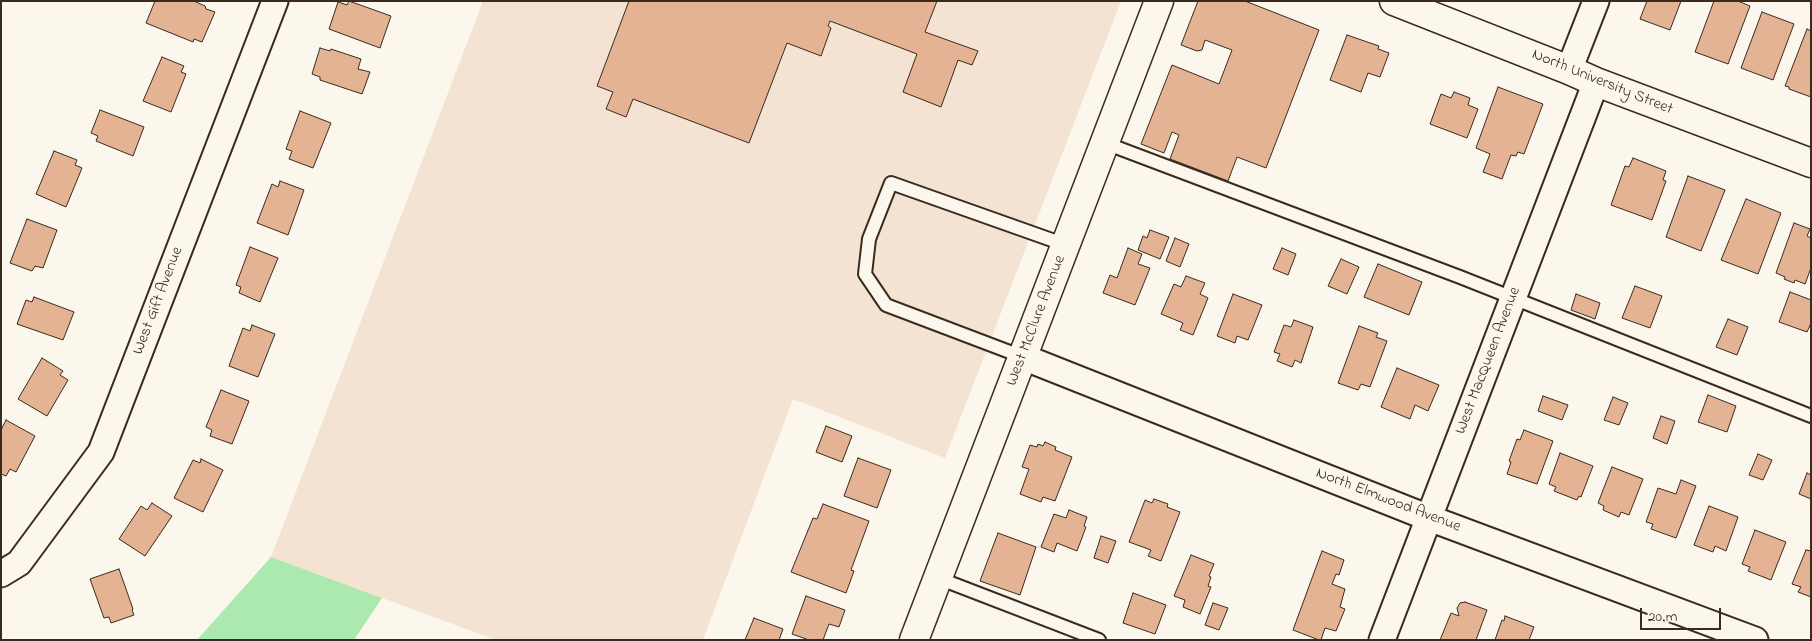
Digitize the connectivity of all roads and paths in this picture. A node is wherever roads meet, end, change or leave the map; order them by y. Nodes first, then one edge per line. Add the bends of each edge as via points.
1 (275, 1) edge
2 (1159, 1) edge
3 (1394, 1) edge
4 (1596, 1) edge
5 (1569, 70) junction
6 (1596, 82) junction
7 (1105, 143) junction
8 (1811, 163) edge
9 (1066, 245) junction
10 (1513, 299) junction
11 (1023, 357) junction
12 (1811, 416) edge
13 (1429, 518) junction
14 (1, 574) edge
15 (938, 578) junction
16 (914, 640) edge
17 (1099, 640) edge
18 (1382, 640) edge
19 (1755, 640) edge

1 - 14 street, West Gift Avenue via 101,452 19,562
2 - 7 street, West McClure Avenue
3 - 5 street, North University Street
4 - 5 street
5 - 6 street, North University Street
6 - 8 street, North University Street
6 - 10 street, West MacQueen Avenue
7 - 9 street, West McClure Avenue
7 - 10 lane
9 - 11 street, West McClure Avenue
9 - 11 lane via 891,182 869,239 865,274 886,305
10 - 12 lane
10 - 13 street, West MacQueen Avenue
11 - 13 street, North Elmwood Avenue
11 - 15 street, West McClure Avenue
13 - 18 street, West MacQueen Avenue
13 - 19 street, North Elmwood Avenue
15 - 16 street, West McClure Avenue
15 - 17 lane

